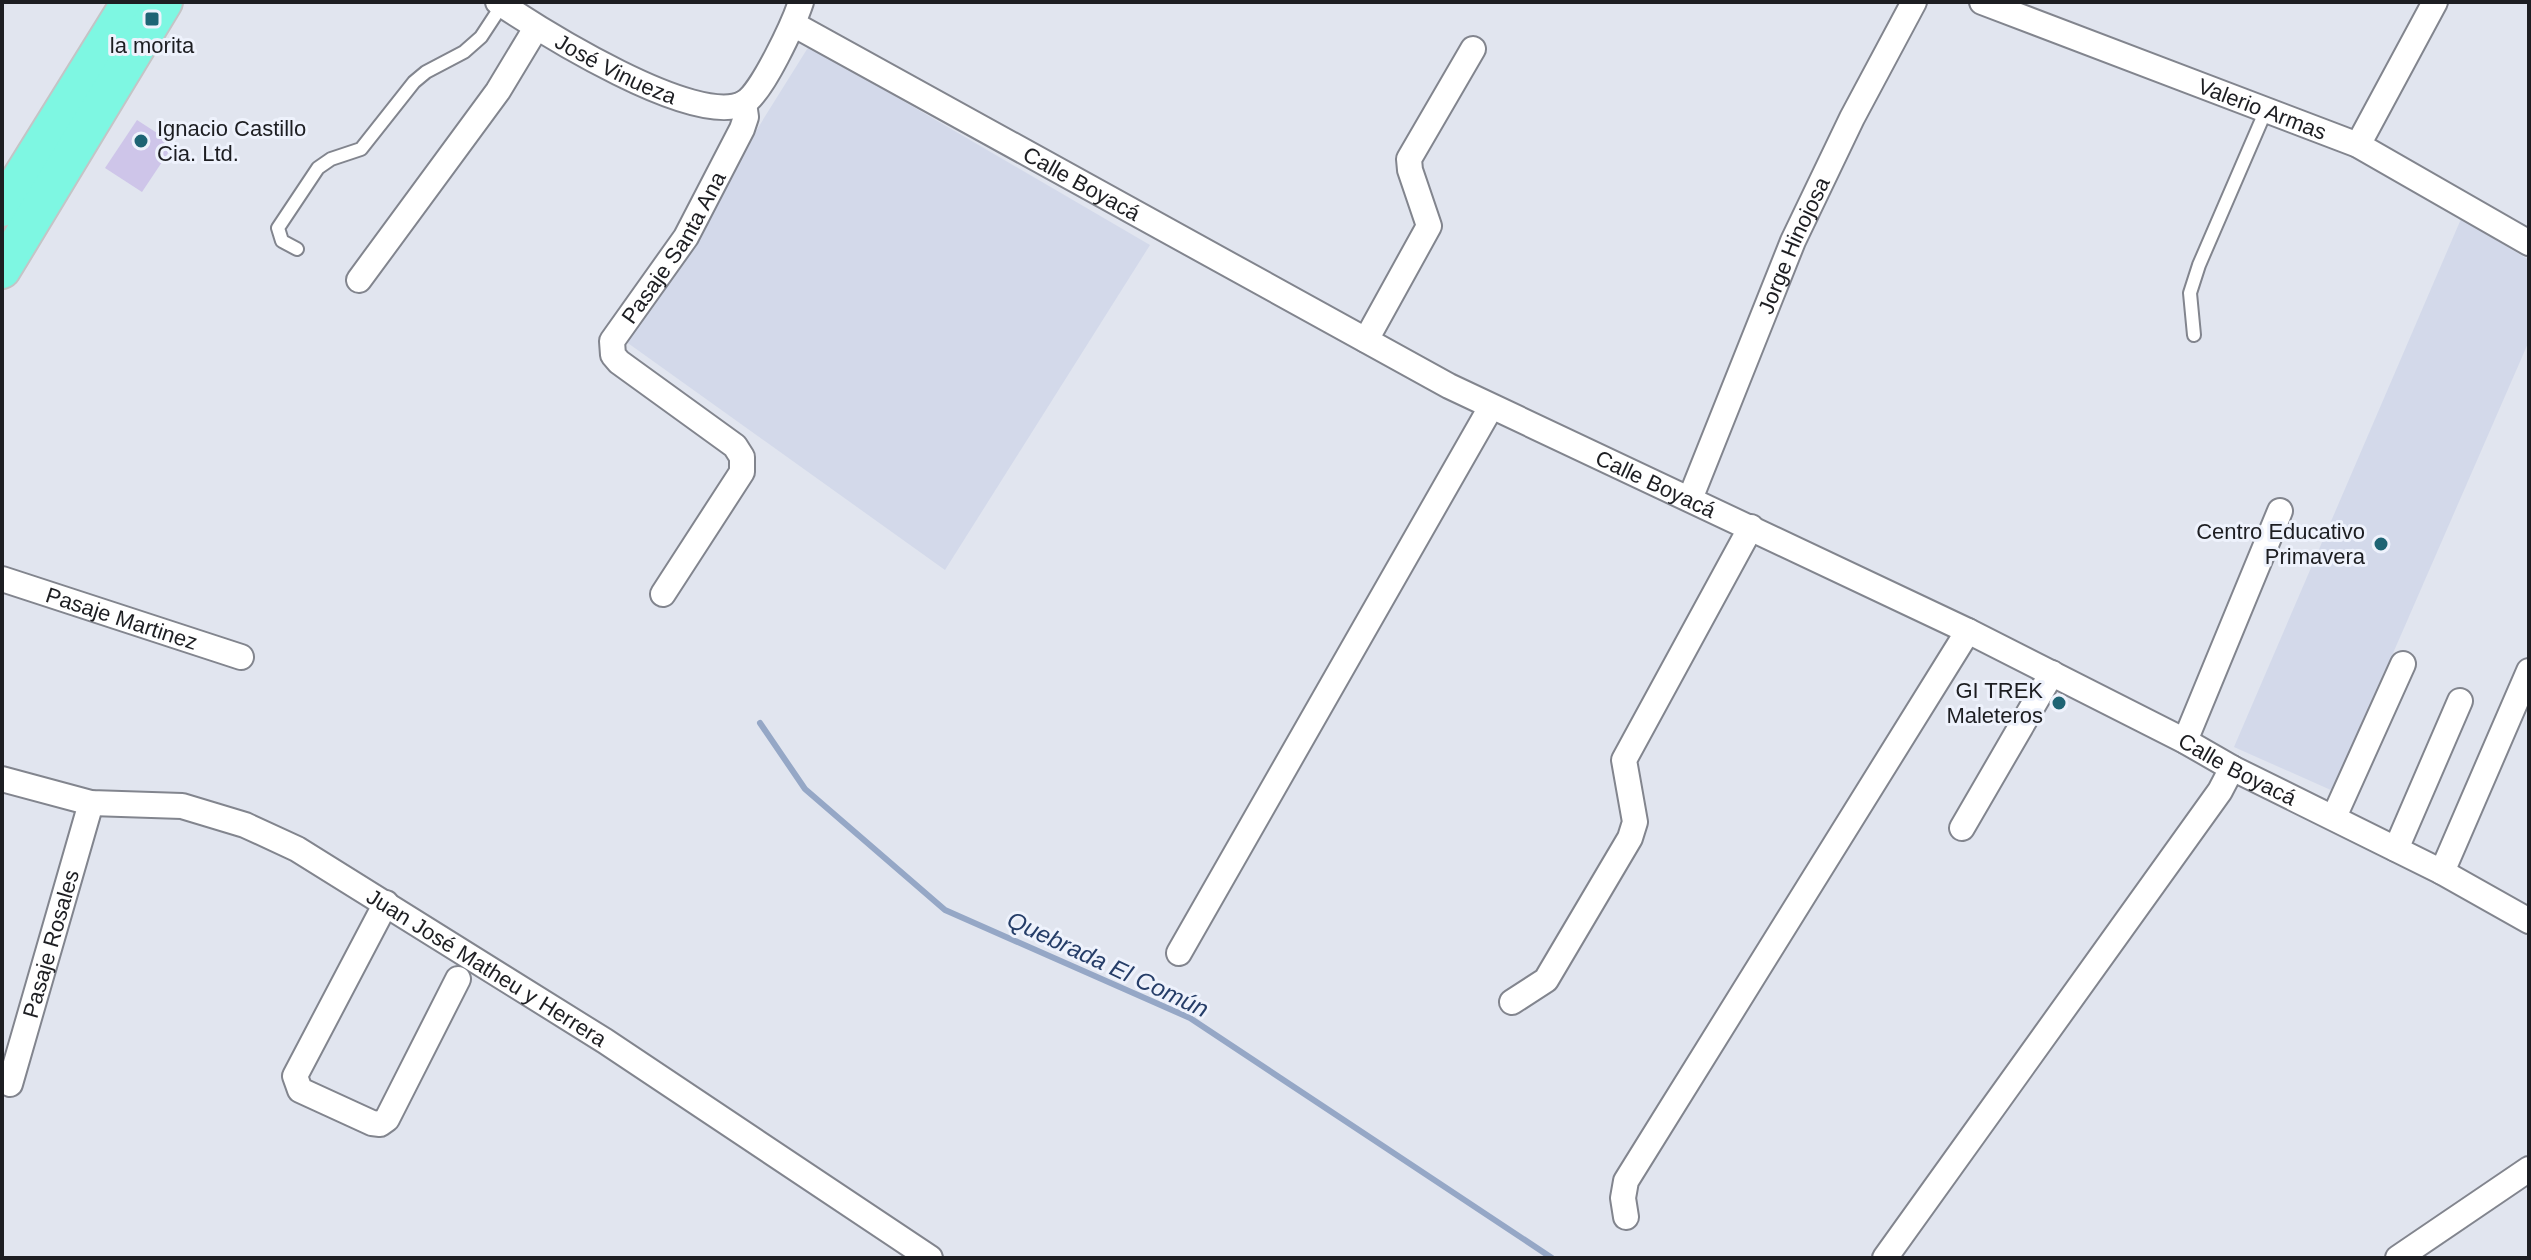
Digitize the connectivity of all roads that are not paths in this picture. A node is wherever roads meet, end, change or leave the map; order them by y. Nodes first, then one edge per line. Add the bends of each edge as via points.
1 (130, 2) edge
2 (164, 2) edge
3 (1914, 2) edge
4 (1982, 2) edge
5 (2435, 2) edge
6 (500, 3) edge
7 (797, 13) edge
8 (536, 28) junction
9 (1473, 49) dead end
10 (744, 103) junction
11 (2266, 110) junction
12 (2358, 145) junction
13 (2, 208) edge
14 (2529, 243) edge
15 (297, 249) dead end
16 (2, 270) edge
17 (359, 280) dead end
18 (2194, 335) dead end
19 (1366, 340) junction
20 (1491, 407) junction
21 (1690, 499) junction
22 (2280, 511) dead end
23 (1751, 527) junction
24 (2, 579) edge
25 (663, 594) dead end
26 (1968, 631) junction
27 (241, 657) dead end
28 (2403, 664) dead end
29 (2529, 671) edge
30 (2052, 673) junction
31 (2460, 701) dead end
32 (2185, 741) junction
33 (2232, 768) junction
34 (2, 779) edge
35 (91, 803) junction
36 (2334, 817) junction
37 (1962, 828) dead end
38 (2396, 849) junction
39 (2442, 872) junction
40 (386, 903) junction
41 (2529, 921) edge
42 (1179, 953) dead end
43 (458, 979) dead end
44 (1512, 1002) dead end
45 (10, 1084) dead end
46 (2529, 1169) edge
47 (1626, 1217) dead end
48 (930, 1258) edge
49 (1885, 1258) edge
50 (2398, 1258) edge

1 - 13 main road
2 - 16 main road
3 - 21 street, Jorge Hinojosa via 1793,241
4 - 11 street, Valerio Armas
5 - 12 street
6 - 8 street, José Vinueza
6 - 15 lane via 481,37 414,82 361,149 318,168 278,228 282,241
7 - 10 street via 754,95
7 - 19 street, Calle Boyacá
8 - 10 street, José Vinueza via 681,99 725,106
8 - 17 street via 498,91
9 - 19 street via 1409,159 1429,226
10 - 25 street, Pasaje Santa Ana via 742,129 686,237 612,341 619,362 735,446 742,457 742,472
11 - 12 street, Valerio Armas
11 - 18 lane via 2190,293
12 - 14 street, Valerio Armas
19 - 20 street, Calle Boyacá
20 - 21 street, Calle Boyacá
20 - 42 street
21 - 23 street, Calle Boyacá
22 - 32 street
23 - 26 street, Calle Boyacá
23 - 44 street via 1624,760 1635,822 1630,838 1546,980
24 - 27 street, Pasaje Martinez
26 - 30 street, Calle Boyacá
26 - 47 street via 1626,1181
28 - 36 street
29 - 39 street
30 - 32 street, Calle Boyacá
30 - 37 street
31 - 38 street
32 - 33 street, Calle Boyacá
33 - 36 street, Calle Boyacá
33 - 49 street
34 - 35 street, Juan José Matheu y Herrera
35 - 40 street, Juan José Matheu y Herrera via 182,806 245,825 297,849
35 - 45 street, Pasaje Rosales
36 - 38 street, Calle Boyacá
38 - 39 street, Calle Boyacá
39 - 41 street, Calle Boyacá
40 - 43 street via 295,1076 300,1090 380,1124
40 - 48 street, Juan José Matheu y Herrera via 605,1041
46 - 50 street

